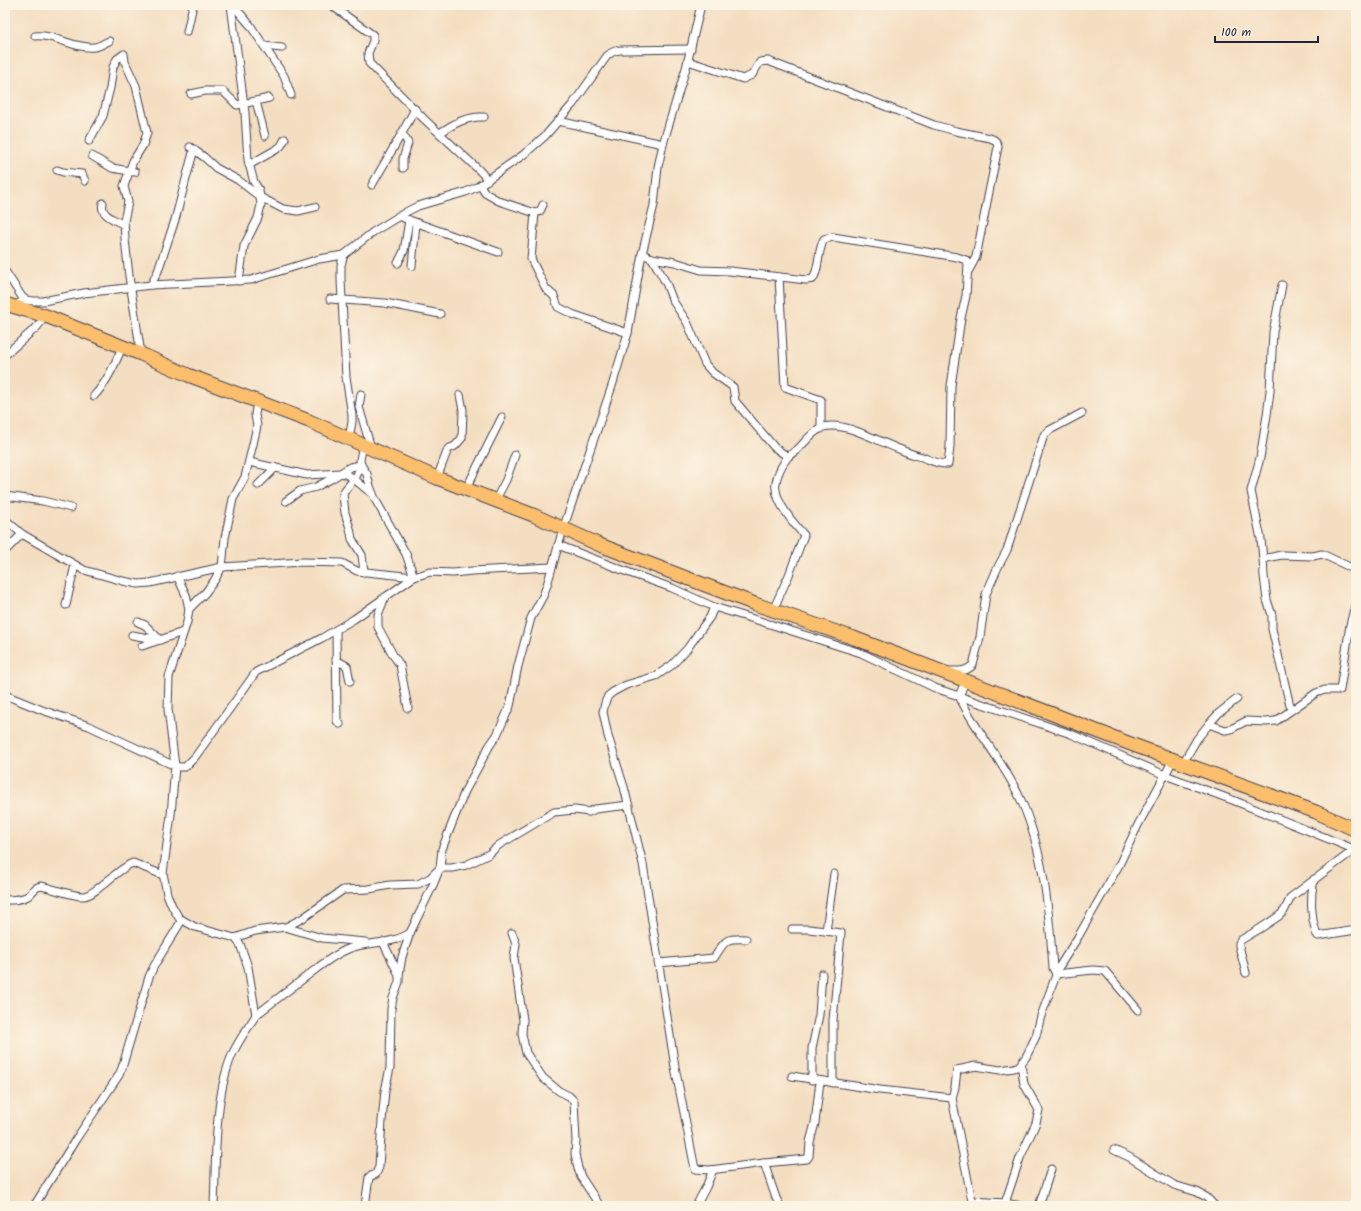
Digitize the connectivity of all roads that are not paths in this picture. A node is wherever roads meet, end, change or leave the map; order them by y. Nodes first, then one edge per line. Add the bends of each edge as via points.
1 (193, 5) edge
2 (232, 5) edge
3 (331, 5) edge
4 (701, 5) edge
5 (187, 32) dead end
6 (35, 36) dead end
7 (109, 41) dead end
8 (264, 46) junction
9 (282, 48) dead end
10 (691, 49) junction
11 (688, 61) junction
12 (191, 94) dead end
13 (291, 95) dead end
14 (269, 98) dead end
15 (256, 101) junction
16 (244, 103) junction
17 (415, 109) junction
18 (484, 117) dead end
19 (558, 121) junction
20 (402, 133) junction
21 (440, 133) junction
22 (265, 136) dead end
23 (285, 139) dead end
24 (90, 141) dead end
25 (663, 144) junction
26 (92, 156) dead end
27 (249, 165) junction
28 (403, 168) dead end
29 (57, 170) dead end
30 (132, 172) junction
31 (488, 180) junction
32 (85, 181) dead end
33 (372, 185) dead end
34 (480, 186) junction
35 (260, 197) junction
36 (103, 204) dead end
37 (543, 205) dead end
38 (315, 207) dead end
39 (535, 213) junction
40 (398, 216) junction
41 (412, 221) junction
42 (124, 225) junction
43 (498, 252) dead end
44 (642, 254) junction
45 (344, 255) junction
46 (652, 258) junction
47 (398, 263) dead end
48 (412, 266) dead end
49 (5, 271) edge
50 (968, 271) junction
51 (779, 277) junction
52 (238, 281) junction
53 (151, 285) junction
54 (1282, 285) dead end
55 (131, 288) junction
56 (330, 299) dead end
57 (26, 300) junction
58 (342, 300) junction
59 (9, 305) edge
60 (440, 314) dead end
61 (46, 316) junction
62 (628, 333) junction
63 (122, 347) junction
64 (141, 354) junction
65 (5, 355) edge
66 (361, 394) dead end
67 (460, 395) dead end
68 (94, 396) dead end
69 (257, 401) junction
70 (1082, 413) dead end
71 (502, 417) dead end
72 (821, 428) junction
73 (349, 439) junction
74 (367, 446) junction
75 (515, 455) dead end
76 (788, 457) junction
77 (249, 462) junction
78 (361, 465) junction
79 (275, 468) junction
80 (341, 473) junction
81 (438, 478) junction
82 (355, 479) junction
83 (258, 485) dead end
84 (466, 489) junction
85 (372, 493) junction
86 (5, 496) edge
87 (496, 500) junction
88 (286, 501) dead end
89 (71, 508) dead end
90 (5, 519) edge
91 (563, 529) junction
92 (22, 534) junction
93 (558, 545) junction
94 (5, 551) edge
95 (1263, 558) junction
96 (75, 565) junction
97 (222, 567) junction
98 (552, 567) junction
99 (1356, 570) edge
100 (364, 572) junction
101 (177, 576) junction
102 (414, 577) junction
103 (385, 597) junction
104 (1356, 601) edge
105 (66, 605) dead end
106 (714, 607) junction
107 (189, 609) junction
108 (772, 610) junction
109 (138, 622) dead end
110 (336, 630) junction
111 (183, 632) junction
112 (132, 635) dead end
113 (160, 640) junction
114 (142, 646) dead end
115 (336, 660) junction
116 (936, 670) junction
117 (350, 681) dead end
118 (965, 682) junction
119 (5, 695) edge
120 (960, 696) junction
121 (1237, 699) dead end
122 (408, 708) dead end
123 (1291, 710) junction
124 (340, 724) dead end
125 (1209, 724) junction
126 (1178, 761) junction
127 (175, 766) junction
128 (1165, 775) junction
129 (628, 804) junction
130 (1356, 830) edge
131 (1354, 849) edge
132 (440, 868) junction
133 (834, 874) dead end
134 (163, 875) junction
135 (1314, 879) junction
136 (5, 900) edge
137 (182, 920) junction
138 (286, 927) junction
139 (792, 929) dead end
140 (1356, 930) edge
141 (826, 931) junction
142 (410, 933) junction
143 (512, 933) dead end
144 (235, 938) junction
145 (746, 939) dead end
146 (383, 942) junction
147 (371, 944) junction
148 (658, 963) junction
149 (822, 974) dead end
150 (1056, 974) junction
151 (1246, 974) dead end
152 (399, 975) junction
153 (1138, 1010) dead end
154 (256, 1016) junction
155 (1020, 1064) junction
156 (792, 1076) dead end
157 (816, 1080) junction
158 (833, 1083) junction
159 (952, 1098) junction
160 (1114, 1150) dead end
161 (764, 1163) junction
162 (1051, 1169) dead end
163 (713, 1170) junction
164 (1005, 1203) junction
165 (972, 1204) edge
166 (34, 1206) edge
167 (214, 1206) edge
168 (365, 1206) edge
169 (599, 1206) edge
170 (696, 1206) edge
171 (780, 1206) edge
172 (1020, 1206) edge
173 (1039, 1206) edge
174 (1215, 1206) edge

1 - 5 street
2 - 8 street
2 - 16 street
3 - 17 street via 373,35 368,53 369,63
4 - 10 street
6 - 7 street via 41,35 95,48
8 - 9 street
8 - 13 street via 284,76
10 - 11 street
10 - 19 street via 615,50 607,56 585,89
11 - 25 street
11 - 50 street via 744,79 752,75 760,62 768,61 934,125 995,140 998,147 981,236 976,257
12 - 16 street via 205,91 223,92 237,105
14 - 15 street
15 - 16 street
15 - 22 street
16 - 27 street
17 - 20 street
17 - 21 street
18 - 21 street via 462,120
19 - 25 street
19 - 31 street via 534,146
20 - 28 street via 408,144 402,159
20 - 33 street
21 - 31 street
23 - 27 street via 282,146
24 - 30 street via 103,116 113,67 117,59 124,54 136,86 147,133 133,161
25 - 44 street via 654,205
26 - 30 street via 112,168
27 - 35 street
29 - 32 street via 82,174
30 - 42 street via 124,186 128,202
31 - 34 street
34 - 39 street via 485,193 499,201
34 - 40 street via 418,206
35 - 38 street via 283,209 298,211
35 - 52 street via 258,218 244,246
35 - 53 street via 247,186 216,168 192,148 175,220
36 - 42 street via 104,214
37 - 39 street via 540,211
39 - 62 street via 531,259 558,307
40 - 41 street
40 - 45 street
41 - 43 street
41 - 47 street
41 - 48 street
42 - 55 street
44 - 46 street
44 - 62 street
45 - 52 street via 319,259 251,280
45 - 58 street via 341,265
46 - 51 street via 701,270
46 - 76 street via 673,301 687,322 705,364 732,387 735,401 774,447
49 - 57 street
50 - 51 street via 966,260 957,257 833,237 824,239 821,244 813,279
50 - 72 street via 951,386 948,464 940,464 844,428
51 - 72 street via 785,387 820,400
52 - 53 street
53 - 55 street
54 - 95 street via 1273,332 1267,415 1260,458 1251,491
55 - 57 street via 43,301
55 - 64 street
56 - 58 street
57 - 59 street
58 - 60 street via 385,303
58 - 73 street via 346,377 352,415
59 - 61 highway
61 - 63 highway
61 - 65 street
62 - 91 street via 600,424
63 - 64 highway
63 - 68 street via 114,368
64 - 69 highway
66 - 74 street via 359,407
67 - 81 street via 463,410 462,438 448,449
69 - 73 highway
69 - 77 street via 257,426
70 - 116 street via 1044,435 1007,550 986,594 980,637 972,665 962,671
71 - 84 street
72 - 76 street
73 - 74 highway
74 - 78 street via 360,460
74 - 81 highway
75 - 87 street
76 - 108 street via 777,478 777,494 791,521 804,535
77 - 79 street
77 - 97 street via 233,499
78 - 80 street via 350,467
78 - 82 street
78 - 85 street
79 - 80 street via 306,475
79 - 83 street
80 - 82 street
80 - 88 street via 331,480 300,491
81 - 84 highway
82 - 85 street
82 - 100 street via 343,494 345,513 352,539 362,555
84 - 87 highway
85 - 102 street via 406,554
86 - 89 street
87 - 91 highway
90 - 92 street
91 - 93 street
91 - 108 highway
92 - 94 street
92 - 96 street
93 - 98 street
93 - 106 street via 672,588
95 - 99 street via 1322,554
95 - 123 street via 1272,629
96 - 101 street via 84,570 138,584
96 - 105 street
97 - 100 street via 323,562 342,563
97 - 101 street
97 - 107 street via 209,587
98 - 102 street via 430,572
98 - 132 street via 543,596 529,626 510,706 497,735 465,791 442,849
100 - 102 street
101 - 107 street
102 - 103 street
103 - 110 street
103 - 122 street via 378,615 378,627 400,665
104 - 123 street via 1340,690 1316,693
106 - 120 street via 861,653 935,688
106 - 129 street via 695,638 672,665 656,676 612,692 604,703 603,712 608,736
107 - 111 street
108 - 116 highway
109 - 113 street
110 - 115 street
110 - 127 street via 256,672 196,757 185,767
111 - 113 street
111 - 127 street via 169,677 168,693
112 - 113 street
113 - 114 street
115 - 117 street via 347,666
115 - 124 street via 337,721
116 - 118 highway
118 - 120 street
118 - 126 highway
119 - 127 street via 89,726
120 - 128 street via 1070,734
120 - 150 street via 972,721 1016,789 1028,816 1041,864 1053,968
121 - 125 street
123 - 125 street via 1276,721 1246,721 1226,730
125 - 126 street
126 - 128 street
126 - 130 highway via 1316,812
127 - 134 street
128 - 131 street
128 - 150 street via 1119,864
129 - 132 street via 589,812 554,812 481,858 466,865
129 - 148 street via 643,864
131 - 135 street
132 - 138 street via 430,878 418,884 343,890
132 - 142 street
133 - 141 street
134 - 136 street via 133,863 85,896 41,886 21,899
134 - 137 street via 172,906
135 - 140 street via 1311,899 1318,936
135 - 151 street via 1291,897 1279,916 1241,940 1239,943
137 - 144 street via 202,930
137 - 166 street via 149,977 119,1075
138 - 144 street via 265,929
138 - 147 street via 322,938
139 - 141 street
141 - 158 street via 841,933 833,1020
142 - 146 street
142 - 152 street
143 - 169 street via 516,944 514,958 526,1053 542,1078 574,1101 575,1154 578,1168
144 - 154 street via 245,957
145 - 148 street via 731,938 723,944 714,958
146 - 147 street
146 - 152 street
147 - 154 street via 338,954
148 - 163 street via 695,1169
149 - 157 street via 819,1015 812,1048
150 - 153 street via 1105,971
150 - 155 street via 1036,1036 1026,1058
152 - 168 street via 391,1009 390,1058 379,1167 376,1174 369,1177
154 - 167 street via 233,1052 226,1076 218,1130
155 - 159 street via 1014,1068 1000,1070 976,1066 957,1070
155 - 164 street via 1024,1084 1039,1110
156 - 157 street
157 - 158 street
157 - 161 street via 815,1123 807,1159
158 - 159 street
159 - 165 street
160 - 174 street via 1174,1185 1197,1192
161 - 163 street
161 - 171 street
162 - 173 street
163 - 170 street
164 - 165 street
164 - 172 street

